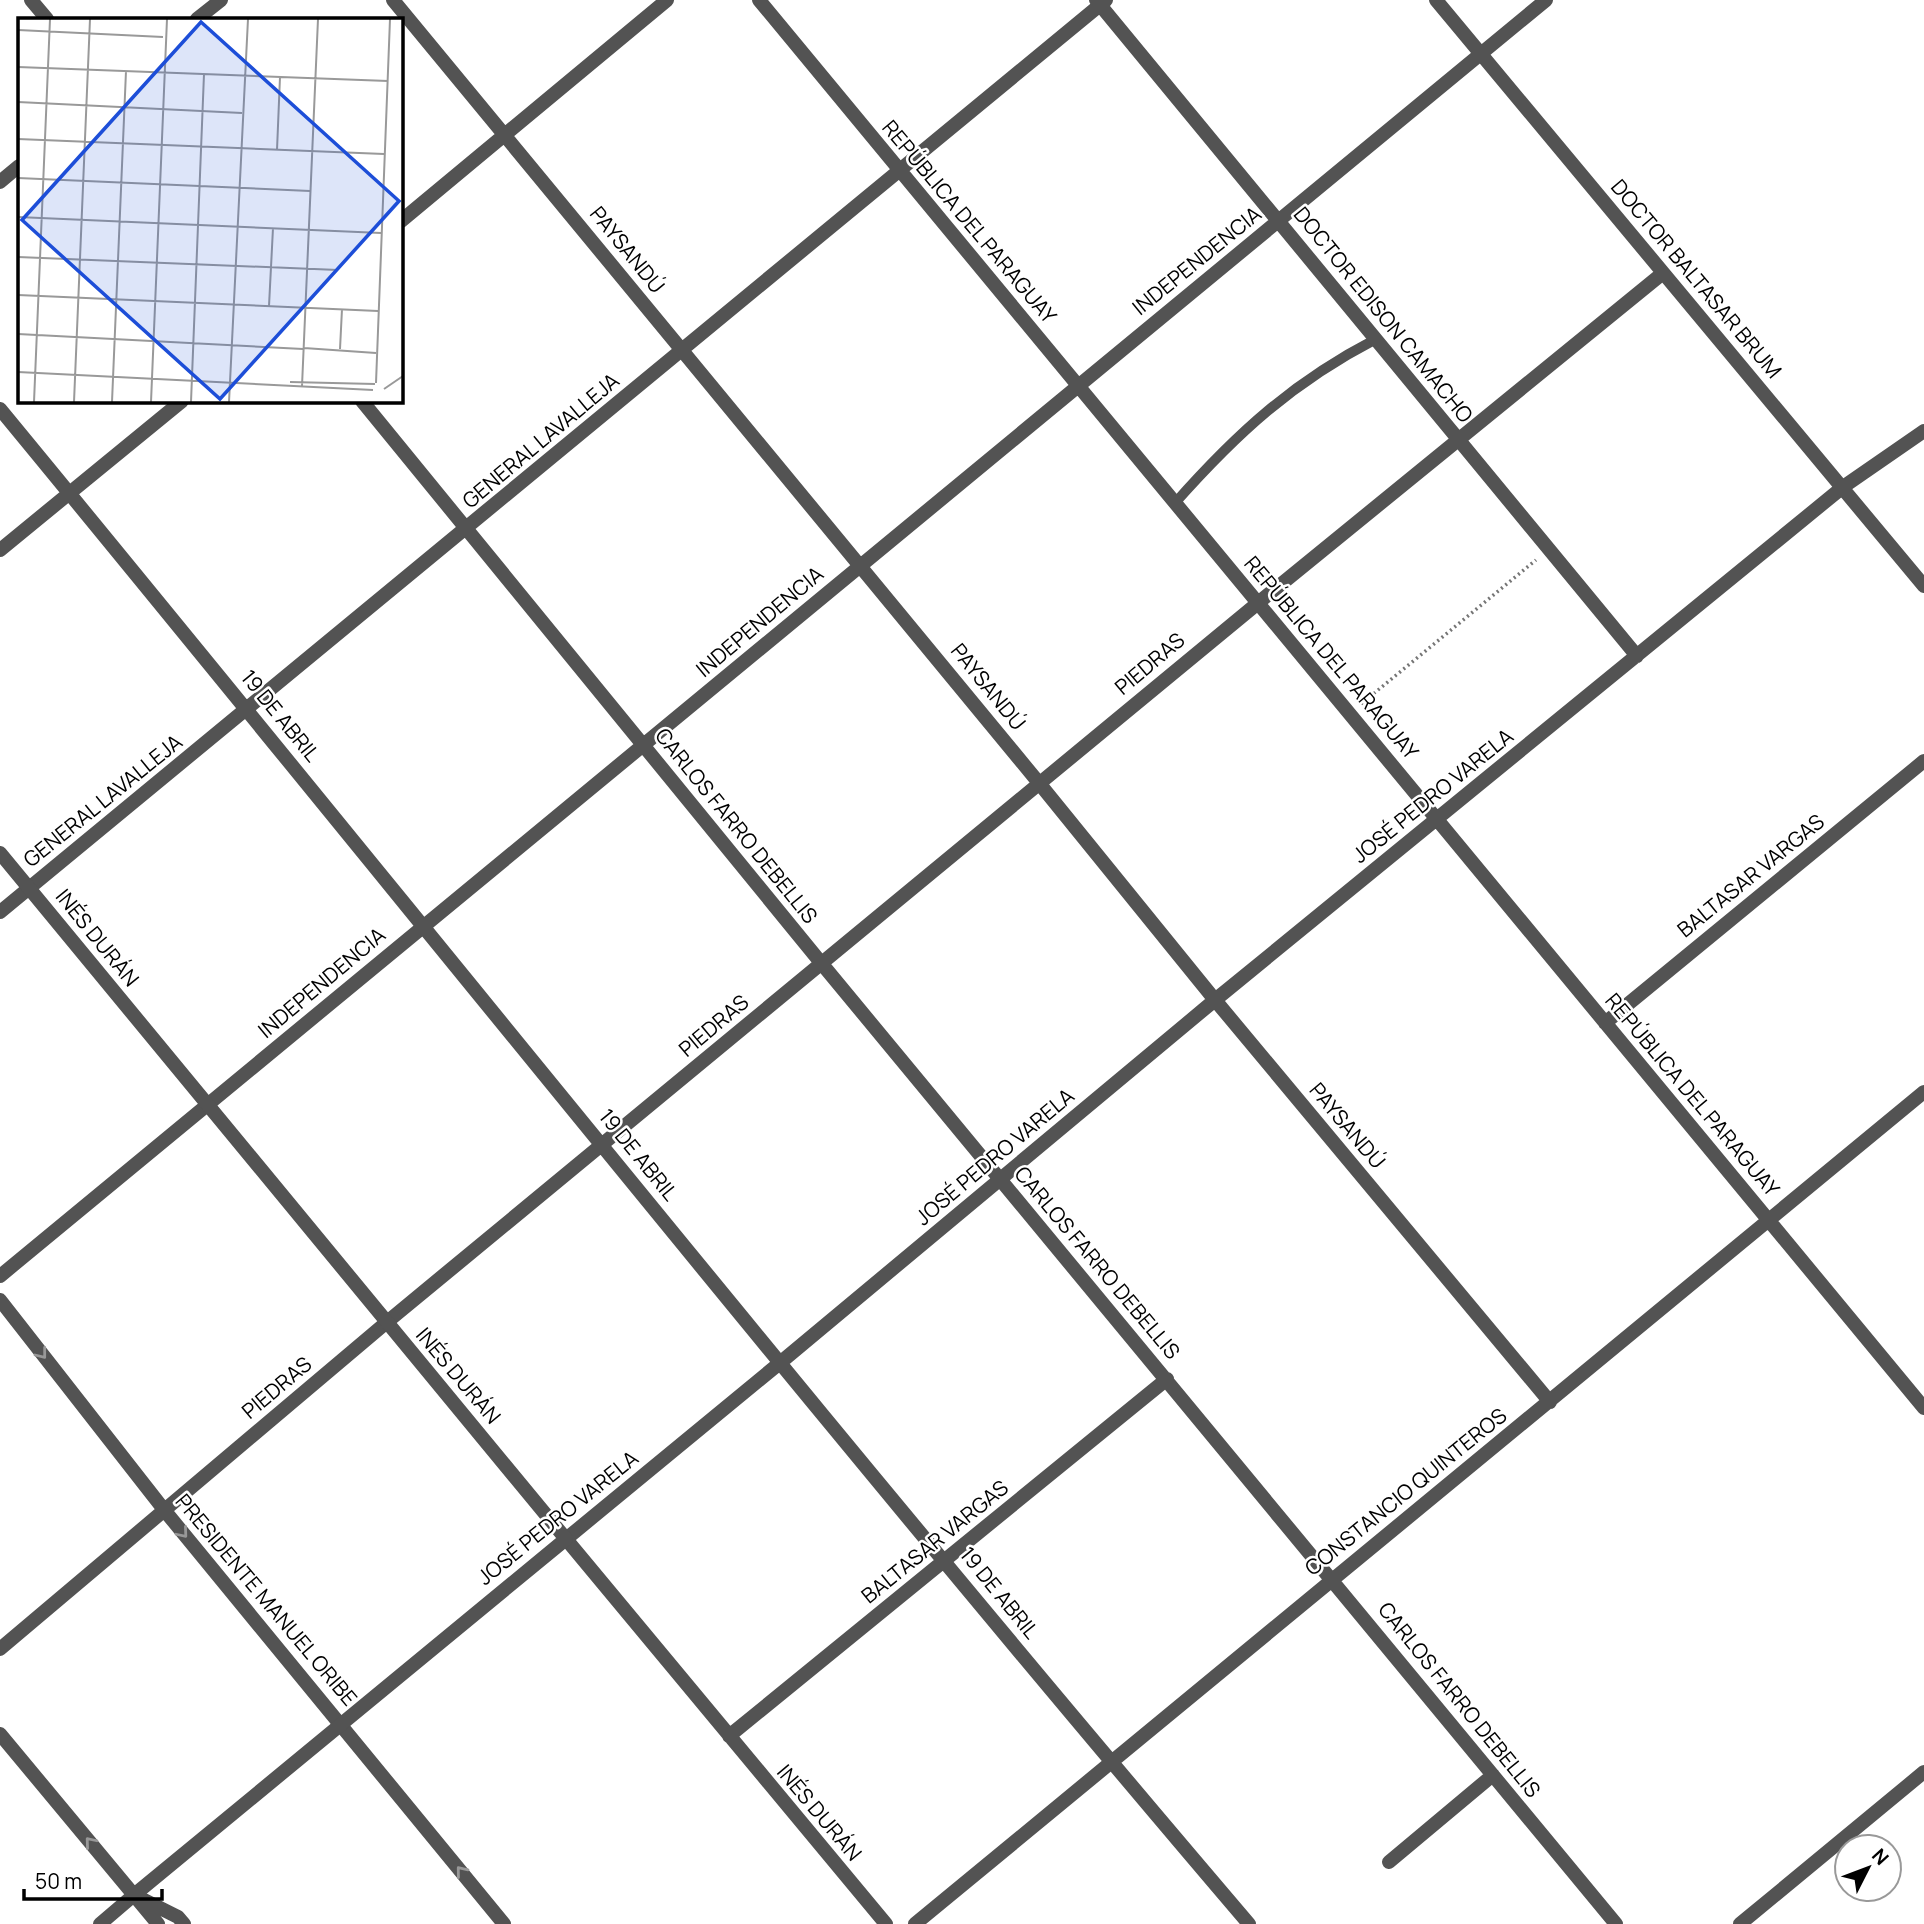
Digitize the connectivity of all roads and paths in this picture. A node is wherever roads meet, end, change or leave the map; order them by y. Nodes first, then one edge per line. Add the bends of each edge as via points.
1 (31, 0) edge
2 (221, 0) edge
3 (393, 0) edge
4 (667, 0) edge
5 (759, 0) edge
6 (1436, 0) edge
7 (1546, 0) edge
8 (1101, 2) edge
9 (46, 18) edge
10 (198, 18) edge
11 (1481, 54) junction
12 (505, 134) junction
13 (18, 167) edge
14 (900, 171) junction
15 (0, 182) edge
16 (402, 220) edge
17 (1280, 220) junction
18 (1662, 273) junction
19 (1376, 338) junction
20 (682, 351) junction
21 (1078, 386) junction
22 (181, 402) edge
23 (363, 402) edge
24 (0, 409) edge
25 (1924, 431) edge
26 (1458, 439) junction
27 (1843, 487) junction
28 (69, 493) junction
29 (1175, 503) junction
30 (467, 529) junction
31 (0, 550) edge
32 (1549, 550) junction
33 (860, 565) junction
34 (1924, 586) edge
35 (1258, 603) junction
36 (1637, 656) junction
37 (248, 709) junction
38 (1349, 714) junction
39 (643, 746) junction
40 (1924, 761) edge
41 (1039, 783) junction
42 (1437, 820) junction
43 (0, 853) edge
44 (29, 888) junction
45 (0, 912) edge
46 (424, 926) junction
47 (822, 964) junction
48 (1215, 1000) junction
49 (1605, 1023) junction
50 (1924, 1092) edge
51 (207, 1105) junction
52 (602, 1145) junction
53 (1000, 1180) junction
54 (1769, 1221) junction
55 (0, 1276) edge
56 (0, 1300) edge
57 (387, 1322) junction
58 (781, 1362) junction
59 (1167, 1379) junction
60 (1550, 1402) junction
61 (1924, 1408) edge
62 (165, 1511) junction
63 (566, 1539) junction
64 (945, 1561) junction
65 (1332, 1580) junction
66 (0, 1649) edge
67 (342, 1724) junction
68 (0, 1734) edge
69 (729, 1737) junction
70 (1110, 1762) junction
71 (1924, 1772) edge
72 (1493, 1775) junction
73 (1389, 1862) dead end
74 (134, 1895) junction
75 (100, 1924) edge
76 (158, 1924) edge
77 (184, 1924) edge
78 (504, 1924) edge
79 (886, 1924) edge
80 (915, 1924) edge
81 (1249, 1924) edge
82 (1616, 1924) edge
83 (1740, 1924) edge

1 - 9 street
2 - 10 street
3 - 12 street, PAYSANDÚ
4 - 12 street
5 - 14 street, REPÚBLICA DEL PARAGUAY
6 - 11 street, DOCTOR BALTASAR BRUM
7 - 11 street, INDEPENDENCIA
8 - 14 street, GENERAL LAVALLEJA
8 - 17 street, DOCTOR EDISON CAMACHO
11 - 17 street, INDEPENDENCIA
11 - 18 street, DOCTOR BALTASAR BRUM
12 - 16 street
12 - 20 street, PAYSANDÚ
13 - 15 street
14 - 20 street, GENERAL LAVALLEJA
14 - 21 street, REPÚBLICA DEL PARAGUAY
17 - 19 street, DOCTOR EDISON CAMACHO
17 - 21 street, INDEPENDENCIA
18 - 26 street, PIEDRAS
18 - 27 street, DOCTOR BALTASAR BRUM
19 - 26 street, DOCTOR EDISON CAMACHO
19 - 29 lane via 1284,395 1210,463
20 - 30 street, GENERAL LAVALLEJA
20 - 33 street, PAYSANDÚ
21 - 29 street, REPÚBLICA DEL PARAGUAY
21 - 33 street, INDEPENDENCIA
22 - 28 street
23 - 30 street, CARLOS FARRO DEBELLIS
24 - 28 street, 19 DE ABRIL
25 - 27 street, JOSÉ PEDRO VARELA
26 - 32 street, DOCTOR EDISON CAMACHO
26 - 35 street, PIEDRAS
27 - 34 street, DOCTOR BALTASAR BRUM
27 - 36 street, JOSÉ PEDRO VARELA
28 - 31 street
28 - 37 street, 19 DE ABRIL
29 - 35 street, REPÚBLICA DEL PARAGUAY
30 - 37 street, GENERAL LAVALLEJA
30 - 39 street, CARLOS FARRO DEBELLIS
32 - 36 street, DOCTOR EDISON CAMACHO
32 - 38 path
33 - 39 street, INDEPENDENCIA
33 - 41 street, PAYSANDÚ
35 - 38 street, REPÚBLICA DEL PARAGUAY
35 - 41 street, PIEDRAS
36 - 42 street, JOSÉ PEDRO VARELA
37 - 44 street, GENERAL LAVALLEJA
37 - 46 street, 19 DE ABRIL
38 - 42 street, REPÚBLICA DEL PARAGUAY
39 - 46 street, INDEPENDENCIA
39 - 47 street, CARLOS FARRO DEBELLIS
40 - 49 street, BALTASAR VARGAS
41 - 47 street, PIEDRAS
41 - 48 street, PAYSANDÚ
42 - 48 street, JOSÉ PEDRO VARELA
42 - 49 street, REPÚBLICA DEL PARAGUAY
43 - 44 street, INÉS DURÁN
44 - 45 street, GENERAL LAVALLEJA
44 - 51 street, INÉS DURÁN
46 - 51 street, INDEPENDENCIA
46 - 52 street, 19 DE ABRIL
47 - 52 street, PIEDRAS
47 - 53 street, CARLOS FARRO DEBELLIS
48 - 53 street, JOSÉ PEDRO VARELA
48 - 60 street, PAYSANDÚ
49 - 54 street, REPÚBLICA DEL PARAGUAY
50 - 54 street, CONSTANCIO QUINTEROS
51 - 55 street, INDEPENDENCIA
51 - 57 street, INÉS DURÁN
52 - 57 street, PIEDRAS
52 - 58 street, 19 DE ABRIL
53 - 58 street, JOSÉ PEDRO VARELA
53 - 59 street, CARLOS FARRO DEBELLIS
54 - 60 street, CONSTANCIO QUINTEROS
54 - 61 street, REPÚBLICA DEL PARAGUAY
56 -> 62 street, PRESIDENTE MANUEL ORIBE
57 - 62 street, PIEDRAS
57 - 63 street, INÉS DURÁN
58 - 63 street, JOSÉ PEDRO VARELA
58 - 64 street, 19 DE ABRIL
59 - 64 street, BALTASAR VARGAS
59 - 65 street, CARLOS FARRO DEBELLIS
60 - 65 street, CONSTANCIO QUINTEROS
62 - 66 street, PIEDRAS
62 -> 67 street, PRESIDENTE MANUEL ORIBE
63 - 67 street, JOSÉ PEDRO VARELA
63 - 69 street, INÉS DURÁN
64 - 69 street, BALTASAR VARGAS
64 - 70 street, 19 DE ABRIL
65 - 70 street, CONSTANCIO QUINTEROS
65 - 72 street, CARLOS FARRO DEBELLIS
67 - 74 street, JOSÉ PEDRO VARELA
78 -> 67 street, PRESIDENTE MANUEL ORIBE
74 -> 68 street
69 - 79 street, INÉS DURÁN
70 - 80 street, CONSTANCIO QUINTEROS
70 - 81 street, 19 DE ABRIL
71 - 83 street
72 - 73 street
72 - 82 street, CARLOS FARRO DEBELLIS
74 - 75 street, JOSÉ PEDRO VARELA
74 - 76 street
74 - 77 street

